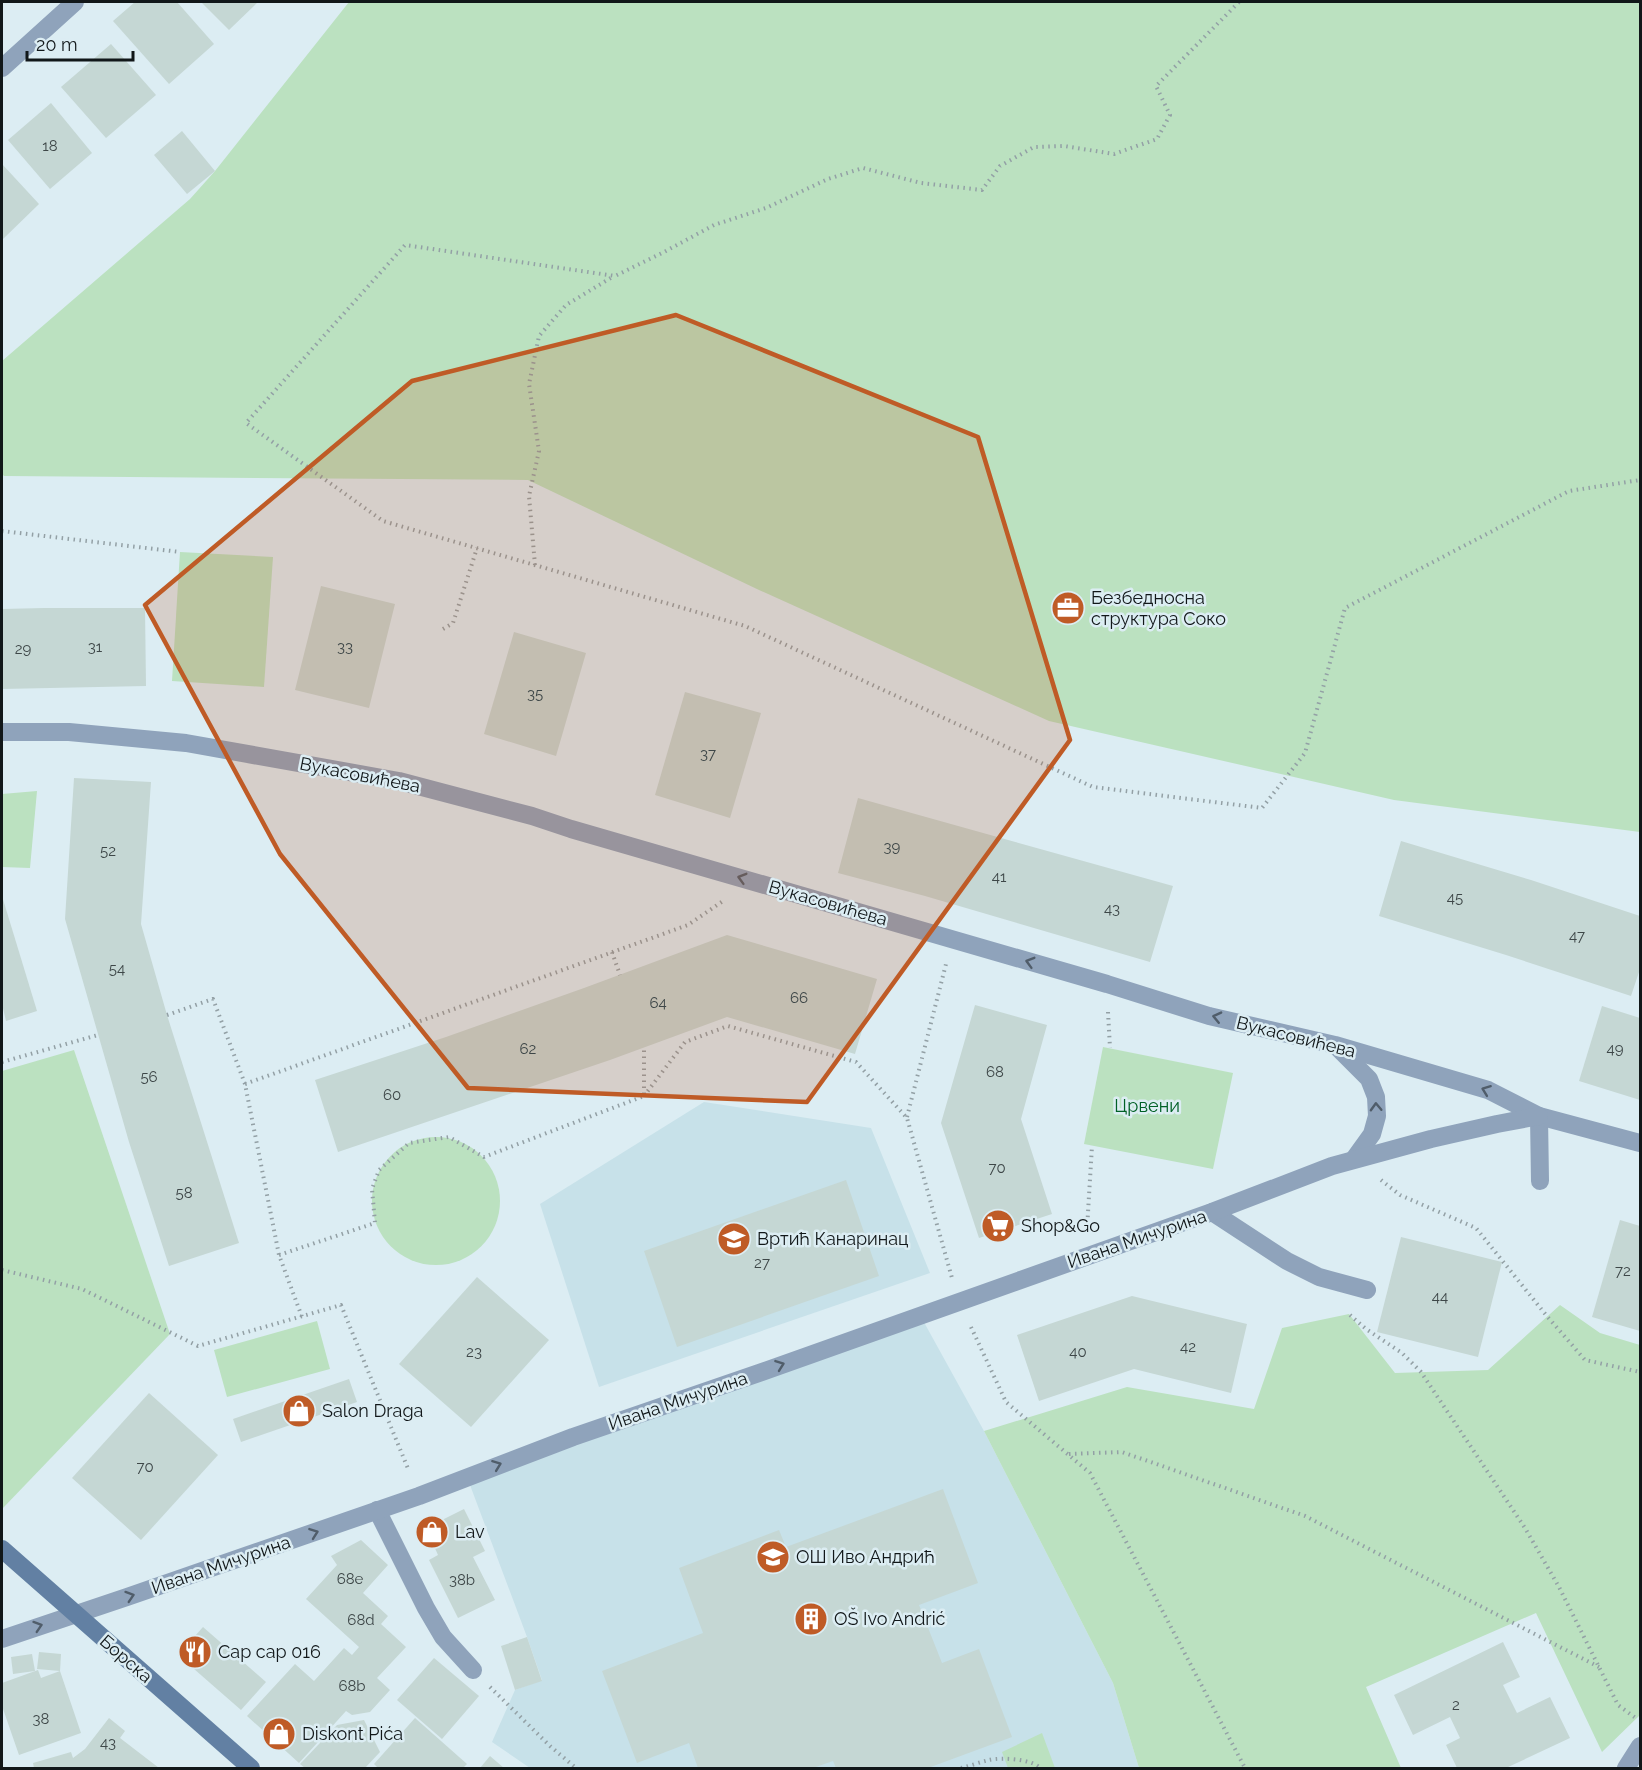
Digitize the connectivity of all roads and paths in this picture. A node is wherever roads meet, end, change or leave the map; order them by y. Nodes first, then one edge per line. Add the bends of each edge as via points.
1 (75, 2) edge
2 (1239, 2) edge
3 (2, 68) edge
4 (615, 276) junction
5 (1641, 480) edge
6 (2, 531) edge
7 (477, 548) junction
8 (180, 552) dead end
9 (535, 566) junction
10 (443, 629) dead end
11 (2, 732) edge
12 (688, 925) dead end
13 (953, 939) junction
14 (612, 952) junction
15 (620, 975) dead end
16 (167, 1015) dead end
17 (98, 1035) dead end
18 (1335, 1045) junction
19 (645, 1048) dead end
20 (2, 1062) edge
21 (245, 1084) junction
22 (644, 1096) junction
23 (1539, 1116) junction
24 (907, 1118) junction
25 (1641, 1143) edge
26 (1092, 1146) dead end
27 (1354, 1159) junction
28 (1540, 1180) dead end
29 (1212, 1212) junction
30 (279, 1254) junction
31 (1086, 1257) junction
32 (2, 1270) edge
33 (1367, 1290) dead end
34 (959, 1301) junction
35 (1349, 1314) dead end
36 (302, 1317) junction
37 (1641, 1372) edge
38 (1068, 1454) junction
39 (419, 1496) junction
40 (377, 1510) junction
41 (2, 1549) edge
42 (74, 1614) junction
43 (2, 1639) edge
44 (1599, 1667) junction
45 (473, 1670) joint
46 (1641, 1721) edge
47 (1641, 1746) edge
48 (252, 1768) edge
49 (576, 1768) edge
50 (961, 1768) edge
51 (1040, 1768) edge
52 (1245, 1768) edge
53 (1626, 1768) edge

1 - 3 street
2 - 4 path via 1156,86 1170,115 1157,139 1114,154 1064,146 1034,147 1000,166 982,190 921,183 863,168 714,225
4 - 7 path via 405,244 246,423 383,521
4 - 9 path via 566,305 539,336 529,384 539,451 529,496
5 - 9 path via 1569,491 1345,608 1305,753 1262,808 1093,787 745,626
6 - 8 path
7 - 9 path
7 - 10 path via 453,623
13 -> 11 street, Вукасовићева via 399,781 186,743 69,732
12 - 14 path
18 -> 13 street, Вукасовићева via 1209,1016
13 - 24 path
14 - 15 path
14 - 21 path
16 - 21 path via 213,999
17 - 20 path
23 -> 18 street, Вукасовићева via 1488,1090
27 -> 18 street via 1372,1134 1377,1116 1376,1097 1369,1079
19 - 22 path
21 - 30 path
22 - 24 path via 685,1042 728,1026 856,1062
22 - 30 path via 484,1157 449,1137 409,1143 379,1170 372,1189 375,1223
23 - 25 street, Вукасовићева
23 - 27 street, Ивана Мичурина
23 - 28 street
24 - 34 path
26 - 31 path
27 - 29 street, Ивана Мичурина
27 - 37 path via 1400,1195 1476,1228 1585,1360
29 - 31 street, Ивана Мичурина
29 - 33 street via 1287,1261 1319,1277
30 - 36 path
31 - 34 street, Ивана Мичурина
32 - 36 path via 82,1289 198,1346
34 - 38 path via 1006,1402
39 -> 34 street, Ивана Мичурина via 573,1437
35 - 44 path via 1421,1372 1525,1528
36 - 39 path via 341,1305
38 - 44 path via 1122,1452 1305,1516
38 - 52 path via 1090,1473
39 - 40 street, Ивана Мичурина
42 -> 40 street, Ивана Мичурина
40 - 45 street via 443,1637
41 - 42 main road, Борска
43 -> 42 street, Ивана Мичурина
42 - 48 main road, Борска
44 - 46 path via 1618,1705
45 - 49 path
47 - 53 street
50 - 51 path via 991,1759 1025,1761

